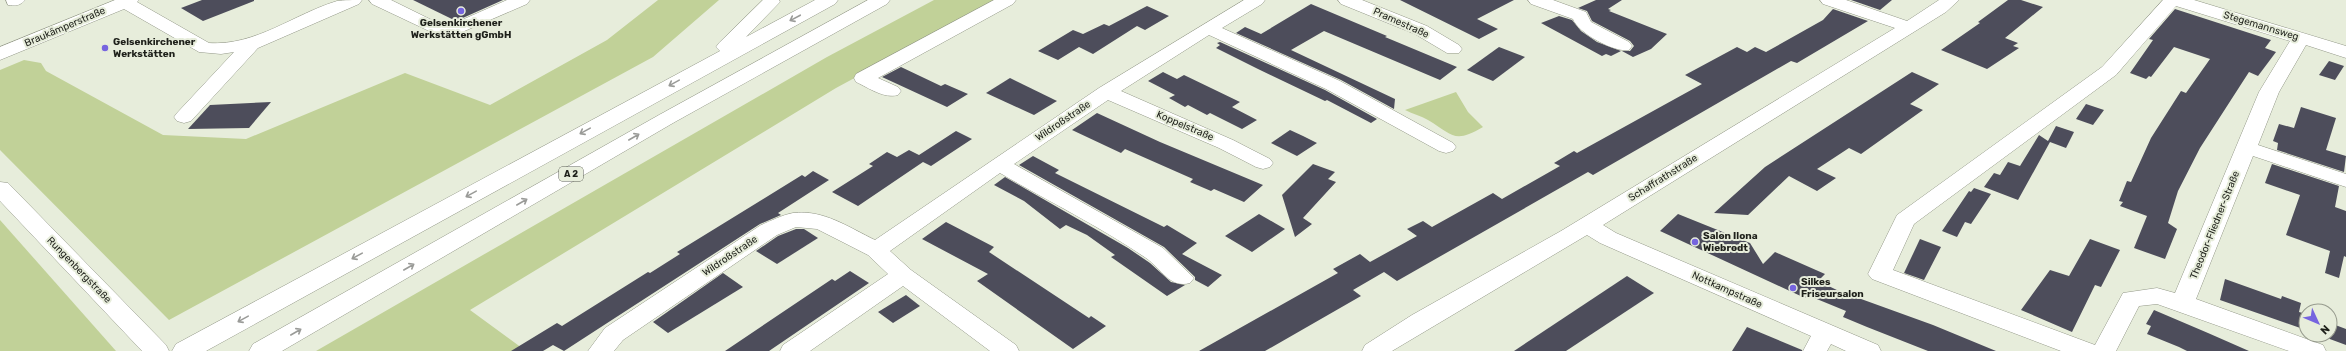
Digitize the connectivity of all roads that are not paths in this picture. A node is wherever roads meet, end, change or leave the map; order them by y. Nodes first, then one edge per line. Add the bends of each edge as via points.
1 (353, 0) edge
2 (378, 0) edge
3 (521, 0) edge
4 (829, 0) edge
5 (881, 0) edge
6 (1007, 0) edge
7 (1256, 0) edge
8 (1347, 0) edge
9 (1537, 0) edge
10 (1829, 0) edge
11 (1950, 0) edge
12 (2172, 0) edge
13 (2176, 0) edge
14 (128, 1) edge
15 (771, 1) edge
16 (1909, 27) junction
17 (1208, 28) junction
18 (2301, 38) junction
19 (252, 44) junction
20 (1623, 46) dead end
21 (1453, 49) dead end
22 (2346, 52) edge
23 (0, 54) edge
24 (708, 64) junction
25 (891, 91) dead end
26 (1106, 92) junction
27 (184, 117) dead end
28 (1446, 146) dead end
29 (2245, 147) junction
30 (1263, 163) dead end
31 (999, 164) junction
32 (2346, 181) edge
33 (0, 188) edge
34 (1587, 225) junction
35 (876, 250) junction
36 (903, 275) junction
37 (1182, 278) dead end
38 (2183, 303) junction
39 (1820, 342) edge
40 (149, 343) edge
41 (185, 351) edge
42 (262, 351) edge
43 (600, 351) edge
44 (792, 351) edge
45 (1007, 351) edge
46 (1374, 351) edge
47 (1869, 351) edge
48 (2086, 351) edge
49 (2104, 351) edge
50 (2314, 351) edge

1 - 19 street
2 - 3 street via 446,34
4 -> 24 highway
42 -> 5 highway, A 2 via 659,123
6 - 25 street via 863,78
7 - 17 street, Wildroßstraße
8 - 21 street, Pramestraße via 1421,30
9 - 20 street via 1580,16 1584,25
10 - 16 street
11 - 16 street, Schaffrathstraße
12 - 48 street via 2109,71 1905,220 1880,274
13 - 18 street, Stegemannsweg
14 - 19 street via 205,48 221,49
14 - 23 street, Braukämperstraße
15 - 24 highway
16 - 34 street, Schaffrathstraße
17 - 26 street, Wildroßstraße
17 - 28 street via 1332,85
18 - 22 street, Stegemannsweg
18 - 29 street, Theodor-Fliedner-Straße via 2269,92
19 - 27 street
24 -> 41 highway
26 - 30 street, Koppelstraße via 1226,144
26 - 31 street, Wildroßstraße
29 - 32 street
29 - 38 street, Theodor-Fliedner-Straße via 2219,218
31 - 35 street, Wildroßstraße
31 - 37 street via 1155,253
33 - 40 street, Rungenbergstraße
34 - 39 street, Nottkampstraße via 1608,238
34 - 46 street, Schaffrathstraße
35 - 36 street, Wildroßstraße
35 - 43 street, Wildroßstraße via 821,222 794,220 769,230 614,334
36 - 44 street
36 - 45 street, Wildroßstraße
38 - 49 street via 2157,296 2131,299
38 - 50 street
39 - 47 street, Nottkampstraße

